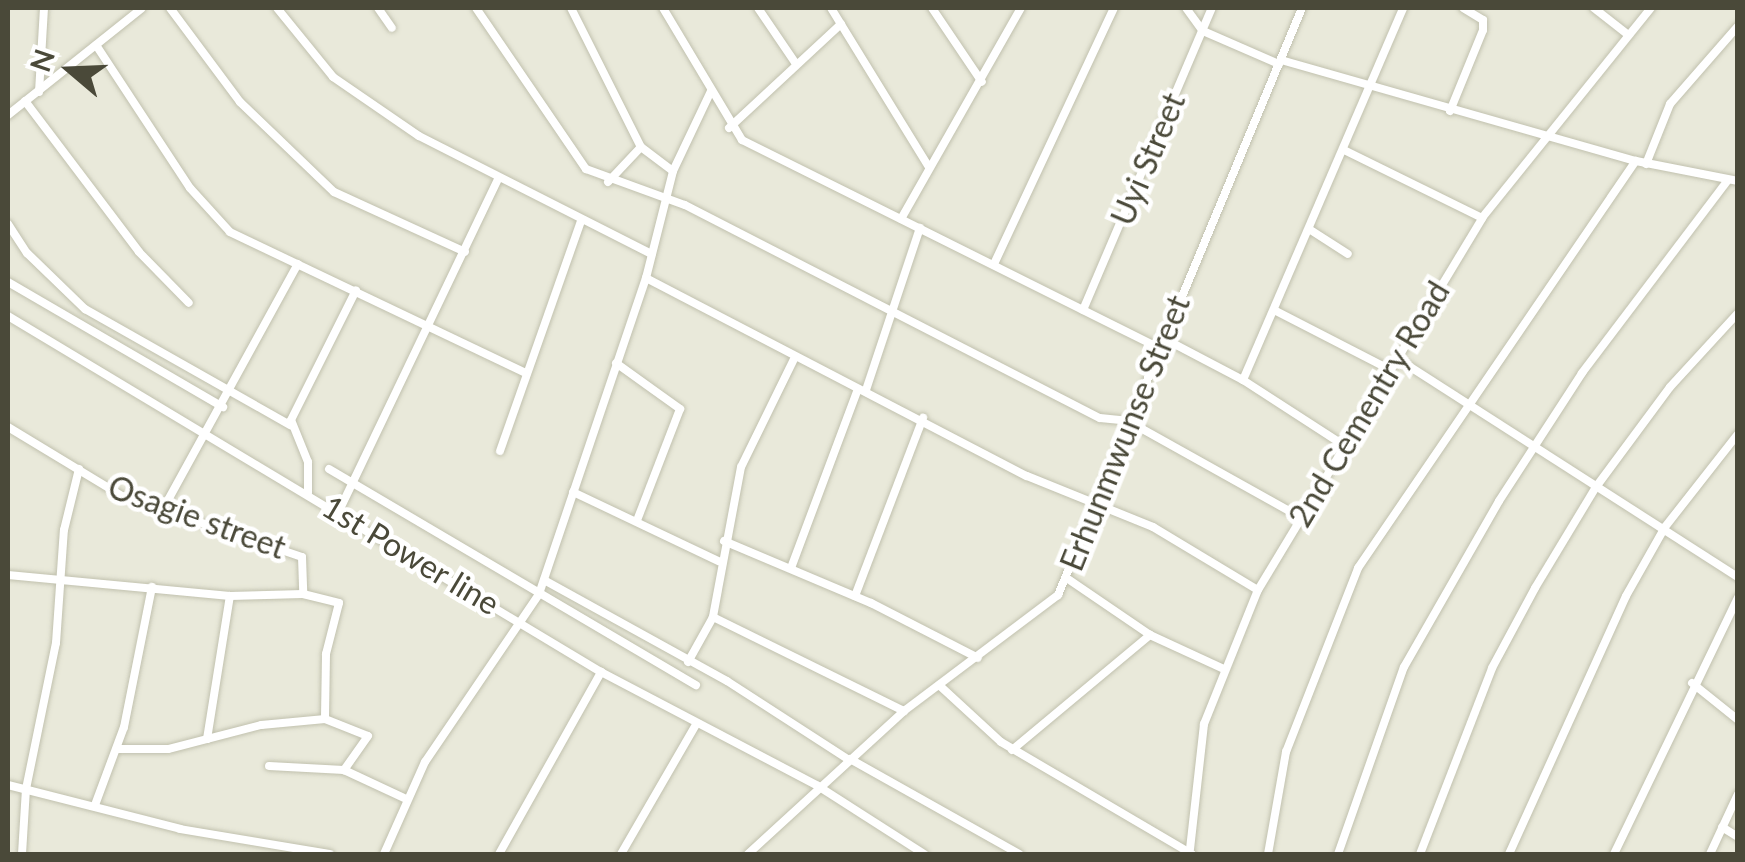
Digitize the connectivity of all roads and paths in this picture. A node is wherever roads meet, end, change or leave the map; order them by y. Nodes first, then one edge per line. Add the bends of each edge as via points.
1 (44, 8) edge
2 (142, 8) edge
3 (170, 8) edge
4 (277, 8) edge
5 (378, 8) edge
6 (476, 8) edge
7 (570, 8) edge
8 (663, 8) edge
9 (758, 8) edge
10 (832, 8) edge
11 (932, 8) edge
12 (1021, 8) edge
13 (1114, 8) edge
14 (1186, 8) edge
15 (1212, 8) edge
16 (1302, 8) edge
17 (1403, 8) edge
18 (1463, 8) edge
19 (1594, 8) edge
20 (1651, 8) edge
21 (841, 24) junction
22 (1738, 26) edge
23 (392, 28) dead end
24 (1202, 31) junction
25 (1627, 34) junction
26 (96, 45) junction
27 (1280, 62) junction
28 (796, 64) junction
29 (42, 73) junction
30 (56, 77) junction
31 (982, 82) junction
32 (1370, 88) junction
33 (710, 91) junction
34 (39, 92) junction
35 (24, 101) junction
36 (1450, 111) junction
37 (8, 114) edge
38 (729, 128) junction
39 (1544, 135) junction
40 (641, 147) junction
41 (1344, 150) junction
42 (1641, 163) junction
43 (930, 167) junction
44 (672, 171) junction
45 (498, 179) junction
46 (1732, 181) edge
47 (608, 182) junction
48 (667, 198) junction
49 (1482, 218) junction
50 (901, 219) junction
51 (581, 220) junction
52 (8, 224) edge
53 (920, 228) junction
54 (1310, 229) junction
55 (465, 252) junction
56 (652, 254) junction
57 (1348, 254) dead end
58 (298, 264) junction
59 (994, 264) junction
60 (646, 278) junction
61 (8, 282) edge
62 (356, 290) junction
63 (189, 303) dead end
64 (892, 310) junction
65 (1083, 310) junction
66 (1274, 310) junction
67 (1738, 313) edge
68 (8, 316) edge
69 (433, 324) junction
70 (1161, 337) junction
71 (1158, 348) junction
72 (1398, 358) junction
73 (794, 360) junction
74 (616, 363) junction
75 (1389, 369) junction
76 (526, 373) junction
77 (1243, 380) junction
78 (862, 390) junction
79 (230, 394) junction
80 (1464, 407) junction
81 (223, 408) junction
82 (923, 418) junction
83 (1128, 421) junction
84 (290, 424) junction
85 (10, 428) edge
86 (1738, 434) edge
87 (208, 435) junction
88 (8, 439) edge
89 (1342, 444) junction
90 (1530, 448) junction
91 (500, 451) dead end
92 (79, 470) junction
93 (329, 470) dead end
94 (353, 483) junction
95 (1596, 487) junction
96 (573, 492) junction
97 (308, 493) junction
98 (1098, 504) junction
99 (162, 511) junction
100 (339, 511) junction
101 (1300, 517) junction
102 (638, 518) junction
103 (1664, 527) junction
104 (724, 541) junction
105 (718, 562) junction
106 (792, 568) junction
107 (8, 576) edge
108 (1738, 577) edge
109 (1068, 579) junction
110 (60, 580) junction
111 (544, 580) junction
112 (152, 587) junction
113 (1258, 590) junction
114 (303, 594) junction
115 (539, 594) junction
116 (230, 596) junction
117 (856, 596) junction
118 (1738, 597) edge
119 (713, 617) junction
120 (521, 622) junction
121 (1150, 635) junction
122 (978, 658) junction
123 (688, 662) junction
124 (1224, 669) junction
125 (602, 672) junction
126 (1692, 683) junction
127 (940, 684) junction
128 (696, 685) dead end
129 (904, 711) junction
130 (326, 719) junction
131 (1738, 720) edge
132 (697, 723) junction
133 (207, 739) junction
134 (117, 749) junction
135 (1012, 750) junction
136 (850, 760) junction
137 (269, 766) dead end
138 (344, 770) junction
139 (8, 785) edge
140 (818, 786) junction
141 (26, 789) junction
142 (1738, 794) edge
143 (404, 798) junction
144 (95, 805) junction
145 (1722, 827) junction
146 (1738, 838) edge
147 (236, 840) junction
148 (1191, 852) edge
149 (22, 854) edge
150 (234, 854) edge
151 (330, 854) edge
152 (384, 854) edge
153 (499, 854) edge
154 (621, 854) edge
155 (748, 854) edge
156 (924, 854) edge
157 (1019, 854) edge
158 (1268, 854) edge
159 (1338, 854) edge
160 (1420, 854) edge
161 (1509, 854) edge
162 (1614, 854) edge
163 (1710, 854) edge

1 - 29 street
2 - 26 street
3 - 55 street via 240,102 334,192
4 - 45 street via 332,78
5 - 23 street
6 - 47 street via 558,134 586,169
7 - 40 street
8 - 33 street
9 - 28 street
10 - 21 street
11 - 31 street
12 - 31 street
13 - 59 street
14 - 24 street
15 - 24 street, Uyi Street
16 - 27 street, Erhunmwunse Street
17 - 32 street
18 - 36 street via 1483,20 1483,30
19 - 25 street
20 - 25 street, 2nd Cementry Road
21 - 28 street
21 - 43 street
22 - 42 street via 1670,104
24 - 27 street
24 - 65 street, Uyi Street
25 - 39 street, 2nd Cementry Road
26 - 30 street
26 - 58 street via 210,212 230,232
27 - 32 street
27 - 70 street, Erhunmwunse Street
28 - 38 street
29 - 30 street
29 - 34 street
30 - 34 street
31 - 43 street
32 - 36 street
32 - 41 street
33 - 38 street
33 - 44 street
34 - 35 street
35 - 37 street
35 - 63 street via 139,252
36 - 39 street
38 - 50 street via 760,151
39 - 42 street
39 - 49 street, 2nd Cementry Road
40 - 44 street
40 - 47 street
41 - 49 street
41 - 54 street
42 - 46 street
42 - 80 street
43 - 50 street
44 - 48 street
45 - 51 street
45 - 55 street
46 - 90 street
47 - 48 street
48 - 56 street
48 - 64 street
49 - 72 street, 2nd Cementry Road
50 - 53 street
51 - 56 street
51 - 76 street
52 - 79 street via 27,254 85,309
53 - 59 street
53 - 64 street
54 - 57 street
54 - 66 street
55 - 69 street
56 - 60 street
58 - 62 street
58 - 79 street
59 - 65 street
60 - 73 street
60 - 74 street
61 - 81 street
62 - 69 street
62 - 84 street
64 - 78 street
64 - 83 street via 1100,418
65 - 71 street
66 - 75 street
66 - 77 street
67 - 95 street via 1670,387
68 - 87 street, 1st Power line
69 - 76 street
69 - 94 street
70 - 71 street, Erhunmwunse Street
70 - 77 street
71 - 83 street, Erhunmwunse Street
72 - 75 street, 2nd Cementry Road
72 - 80 street
73 - 78 street
73 - 104 street via 740,467
74 - 96 street
74 - 102 street via 680,409
75 - 89 street, 2nd Cementry Road
76 - 91 street
77 - 89 street
78 - 82 street
78 - 106 street
79 - 81 street
79 - 84 street
80 - 90 street
80 - 158 street via 1358,568 1286,752
81 - 87 street
82 - 98 street via 1027,476
82 - 117 street
83 - 98 street, Erhunmwunse Street
83 - 101 street
84 - 97 street via 306,452
85 - 88 street
85 - 92 street, Osagie street
86 - 103 street
87 - 97 street, 1st Power line
87 - 99 street
89 - 101 street, 2nd Cementry Road
90 - 95 street
90 - 159 street via 1404,667
92 - 99 street, Osagie street
92 - 110 street
93 - 94 street
94 - 100 street
94 - 115 street
95 - 103 street
95 - 160 street via 1492,668
96 - 102 street
96 - 111 street
97 - 100 street, 1st Power line
98 - 109 street, Erhunmwunse Street
98 - 113 street
99 - 114 street, Osagie street via 302,556
100 - 120 street, 1st Power line
101 - 113 street, 2nd Cementry Road
102 - 105 street
103 - 108 street
103 - 161 street
104 - 105 street
104 - 106 street
105 - 119 street
106 - 117 street
107 - 110 street
109 - 121 street
109 - 122 street, Erhunmwunse Street via 1053,602
110 - 112 street
110 - 141 street via 56,643
111 - 115 street
111 - 123 street
112 - 116 street
112 - 134 street
113 - 124 street, 2nd Cementry Road
114 - 116 street
114 - 130 street via 339,603 323,688
115 - 120 street
115 - 128 street
116 - 133 street
117 - 122 street
118 - 126 street
119 - 123 street
119 - 129 street
120 - 125 street, 1st Power line
120 - 143 street
121 - 124 street
121 - 135 street
122 - 127 street, Erhunmwunse Street
123 - 136 street
124 - 148 street, 2nd Cementry Road via 1204,724
125 - 132 street, 1st Power line
125 - 153 street
126 - 131 street
126 - 162 street
127 - 129 street, Erhunmwunse Street
127 - 135 street
129 - 136 street, Erhunmwunse Street
130 - 133 street
130 - 138 street via 368,736
132 - 140 street, 1st Power line
132 - 154 street
133 - 134 street via 168,749
134 - 144 street
135 - 148 street
136 - 140 street, Erhunmwunse Street
136 - 157 street
137 - 138 street
138 - 143 street
139 - 141 street
140 - 155 street, Erhunmwunse Street
140 - 156 street, 1st Power line
141 - 144 street
141 - 149 street
142 - 145 street
143 - 152 street
144 - 147 street
145 - 146 street
145 - 163 street
147 - 150 street
147 - 151 street

